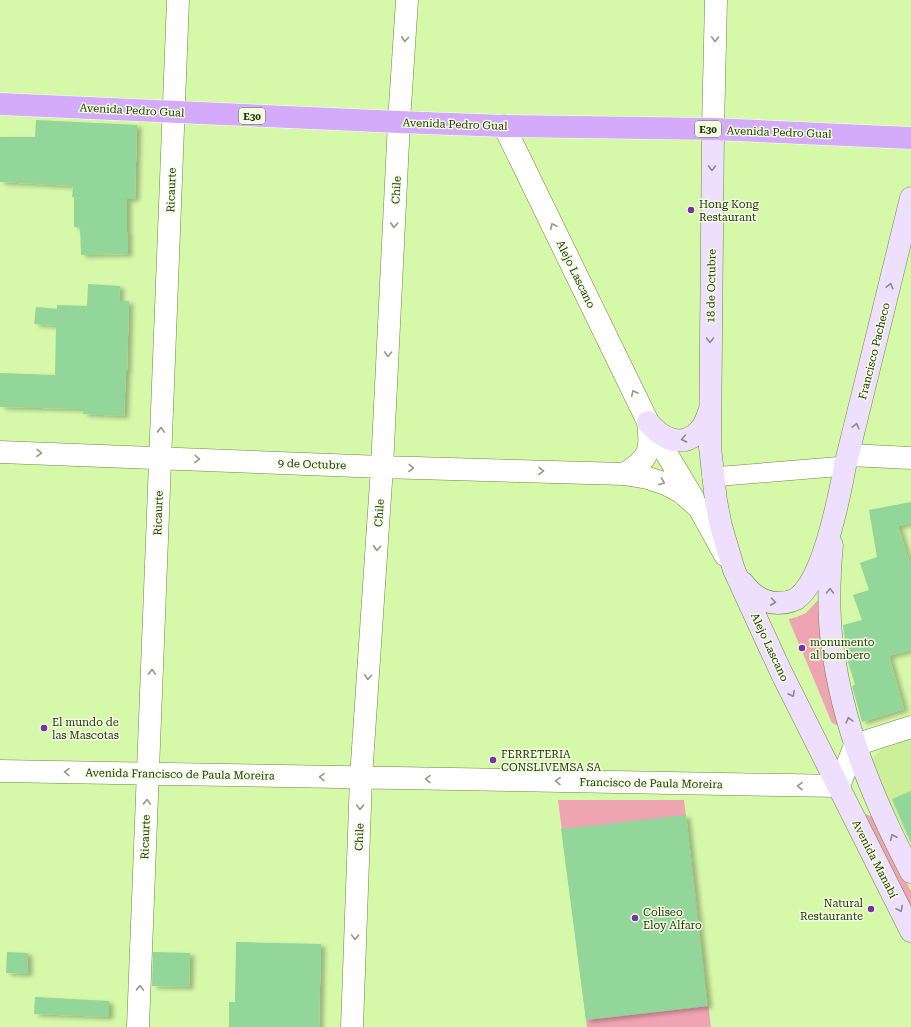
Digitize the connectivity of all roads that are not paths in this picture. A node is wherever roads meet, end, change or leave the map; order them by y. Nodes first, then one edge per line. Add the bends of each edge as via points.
1 (178, 0) edge
2 (407, 0) edge
3 (716, 0) edge
4 (0, 104) edge
5 (174, 112) junction
6 (399, 122) junction
7 (504, 126) junction
8 (713, 129) junction
9 (911, 138) edge
10 (911, 198) edge
11 (709, 412) junction
12 (648, 422) junction
13 (0, 452) edge
14 (160, 458) junction
15 (911, 458) edge
16 (847, 461) junction
17 (382, 467) junction
18 (624, 474) junction
19 (712, 477) junction
20 (837, 504) junction
21 (699, 508) junction
22 (734, 570) junction
23 (911, 727) edge
24 (855, 745) junction
25 (0, 770) edge
26 (148, 774) junction
27 (361, 778) junction
28 (839, 786) junction
29 (911, 872) edge
30 (911, 931) edge
31 (138, 1027) edge
32 (352, 1027) edge

1 - 5 street, Ricaurte
2 -> 6 street, Chile
3 -> 8 street, 18 de Octubre
4 - 5 highway, Avenida Pedro Gual / E30
5 - 6 highway, Avenida Pedro Gual / E30
14 -> 5 street, Ricaurte
6 - 7 highway, Avenida Pedro Gual / E30
6 -> 17 street, Chile
7 - 8 highway, Avenida Pedro Gual / E30
12 -> 7 street, Alejo Lascano
8 - 9 highway, Avenida Pedro Gual / E30
8 -> 11 main road, 18 de Octubre
16 -> 10 main road, Francisco Pacheco
11 -> 12 main road via 701,428 685,440 665,437
11 - 19 main road, 18 de Octubre
12 - 18 street, Alejo Lascano via 650,438 647,453 639,464
12 - 21 street, Alejo Lascano
13 -> 14 street, 9 de Octubre
14 -> 17 street, 9 de Octubre
26 -> 14 street, Ricaurte
15 - 16 street
16 - 19 street
16 - 20 main road, Francisco Pacheco
17 -> 18 street, 9 de Octubre
17 -> 27 street, Chile
18 -> 21 street, Alejo Lascano via 666,484 681,492
19 - 22 main road, 18 de Octubre
22 -> 20 main road via 747,589 763,601 785,603 796,598 812,580 819,564
24 -> 20 main road via 842,697 832,642 830,579
21 - 22 street, Alejo Lascano
22 -> 28 main road, Alejo Lascano via 782,674
23 - 24 street
24 - 28 street
29 -> 24 main road via 869,783
26 -> 25 street, Avenida Francisco de Paula Moreira
27 -> 26 street, Avenida Francisco de Paula Moreira
31 -> 26 street, Ricaurte
28 -> 27 street, Francisco de Paula Moreira
27 -> 32 street, Chile
28 -> 30 main road, Avenida Manabí

